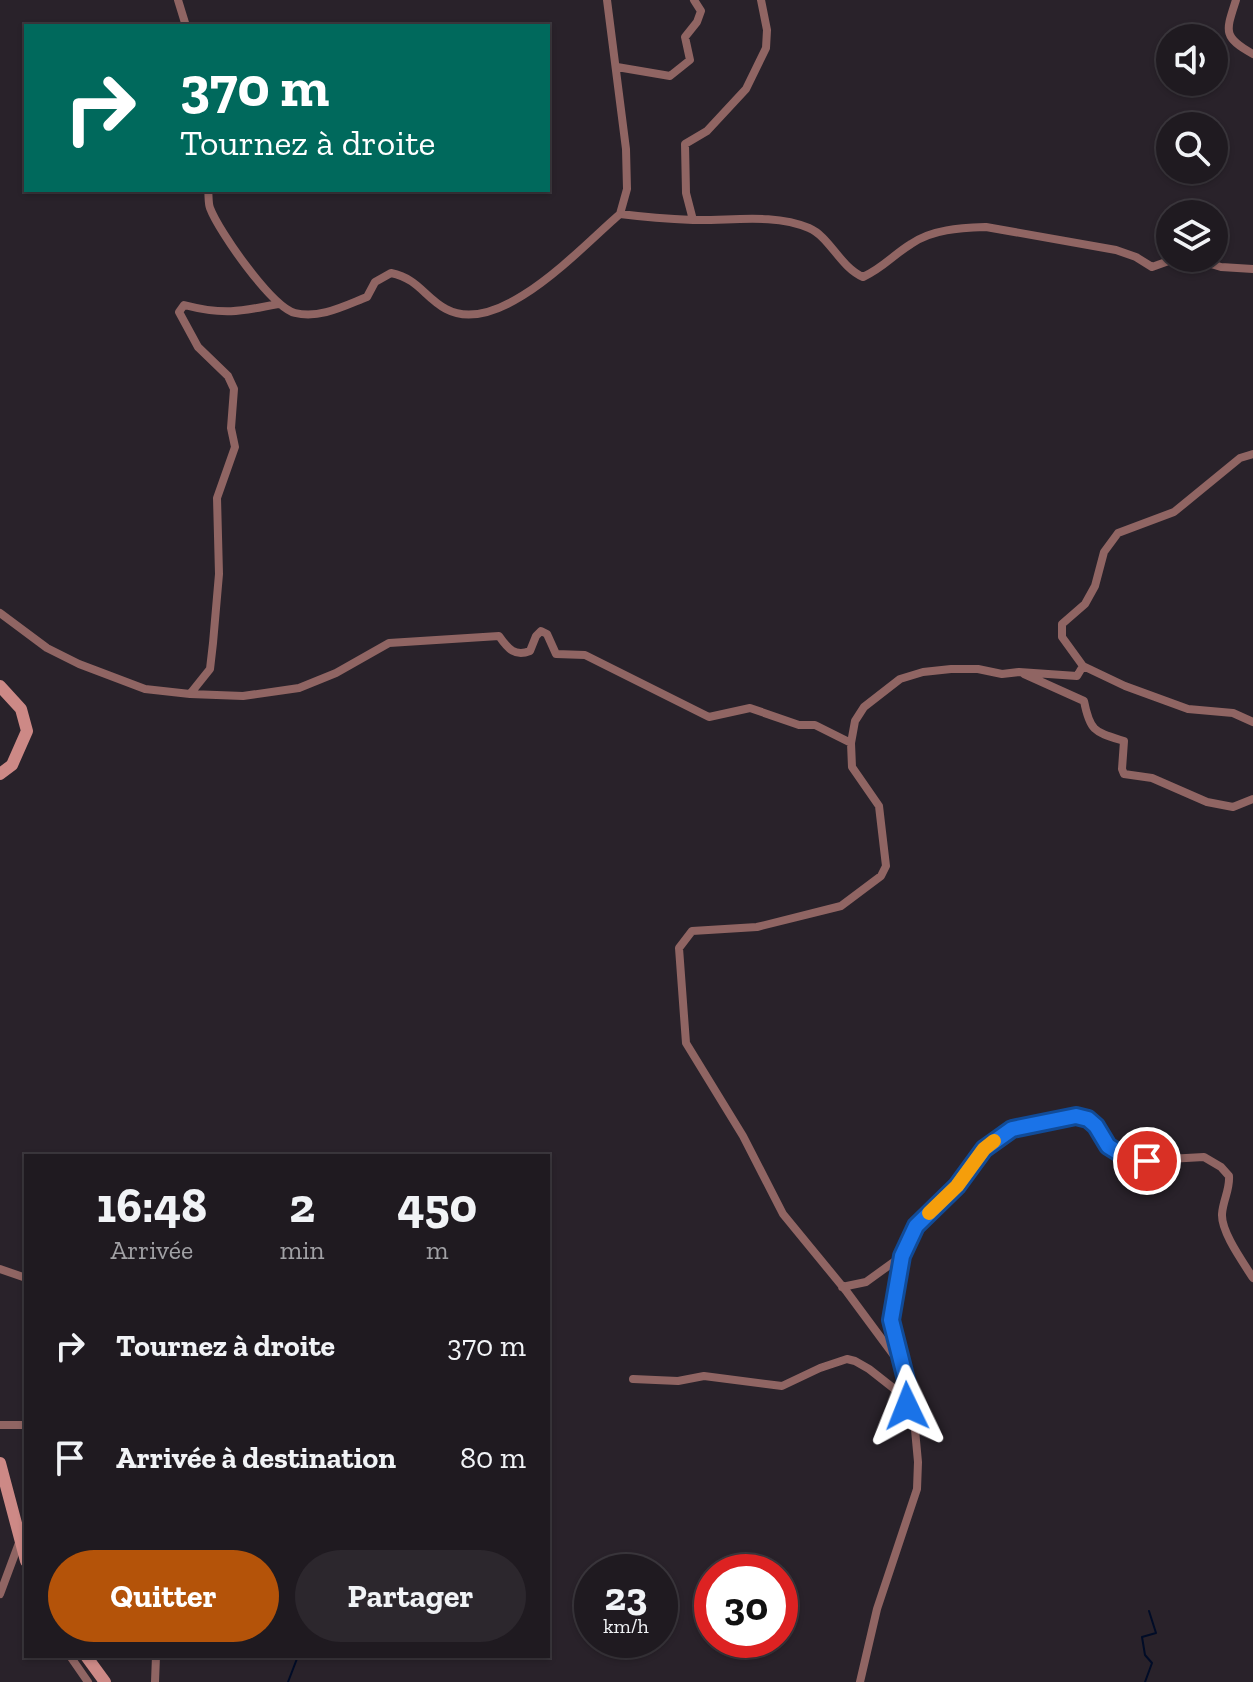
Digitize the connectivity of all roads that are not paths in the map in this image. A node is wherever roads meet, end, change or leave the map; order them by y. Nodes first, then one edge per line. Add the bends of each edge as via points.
1 (178, 0) edge
2 (607, 0) edge
3 (694, 0) edge
4 (761, 0) edge
5 (1236, 0) edge
6 (185, 24) edge
7 (1253, 54) edge
8 (617, 67) junction
9 (208, 192) edge
10 (620, 214) junction
11 (693, 220) junction
12 (1156, 266) edge
13 (1228, 267) edge
14 (1253, 269) edge
15 (278, 304) junction
16 (1253, 454) edge
17 (0, 613) edge
18 (1083, 666) junction
19 (1019, 672) junction
20 (0, 686) edge
21 (190, 694) junction
22 (1253, 722) edge
23 (851, 743) junction
24 (0, 774) edge
25 (1253, 799) edge
26 (902, 1256) junction
27 (0, 1269) edge
28 (24, 1277) edge
29 (1253, 1278) edge
30 (842, 1287) junction
31 (904, 1369) junction
32 (633, 1379) dead end
33 (913, 1408) junction
34 (0, 1425) edge
35 (24, 1425) edge
36 (0, 1463) edge
37 (19, 1543) junction
38 (24, 1556) edge
39 (0, 1594) edge
40 (71, 1658) edge
41 (87, 1658) edge
42 (156, 1658) edge
43 (88, 1682) edge
44 (105, 1682) edge
45 (155, 1682) edge
46 (860, 1682) edge

1 - 6 street
2 - 8 street
3 - 8 street via 701,11 685,37 690,60 670,76
4 - 11 street via 766,48 746,89 707,131 685,144 686,193
5 - 7 street via 1227,27 1233,43
8 - 10 street via 627,189
9 - 15 street via 210,207 235,251
10 - 11 street
10 - 15 street via 562,268 506,306 469,316 446,309 406,276 391,273 375,282 367,297 315,315
11 - 12 street via 773,219 813,229 852,272 863,277 912,243 964,227 1116,250
13 - 14 street
15 - 21 street via 237,313 184,305 179,312 198,347 234,389 235,447 217,498 219,574 212,656 210,669
16 - 18 street via 1240,458 1174,512 1118,533 1104,552 1085,604 1062,624 1062,637
17 - 21 street via 79,664 145,689
18 - 19 street via 1077,676
18 - 22 street via 1188,709 1233,713
19 - 23 street via 951,669 900,679 864,707
19 - 25 street via 1084,701 1088,723 1097,733 1124,741 1124,774 1152,778 1207,802 1233,807
20 - 24 street via 21,709 27,731 12,765
21 - 23 street via 243,696 299,688 389,643 499,636 513,653 522,654 530,651 541,631 556,654 585,655 709,717 750,708 799,725 815,725
23 - 30 street via 852,767 879,806 886,866 881,876 841,906 757,927 692,931 679,948 686,1043 783,1214
26 - 29 street via 916,1226 957,1186 984,1149 1012,1129 1076,1116 1088,1119 1108,1146 1132,1161 1196,1157 1221,1167 1230,1187 1223,1224
26 - 30 street via 866,1282
26 - 31 street via 891,1320
27 - 28 street
30 - 31 street
31 - 33 street
32 - 33 street via 704,1376 782,1386 847,1359 869,1369
33 - 46 street via 917,1489 877,1609
34 - 35 street
36 - 37 street
37 - 38 street
37 - 39 street
40 - 43 street
41 - 44 street
42 - 45 street

